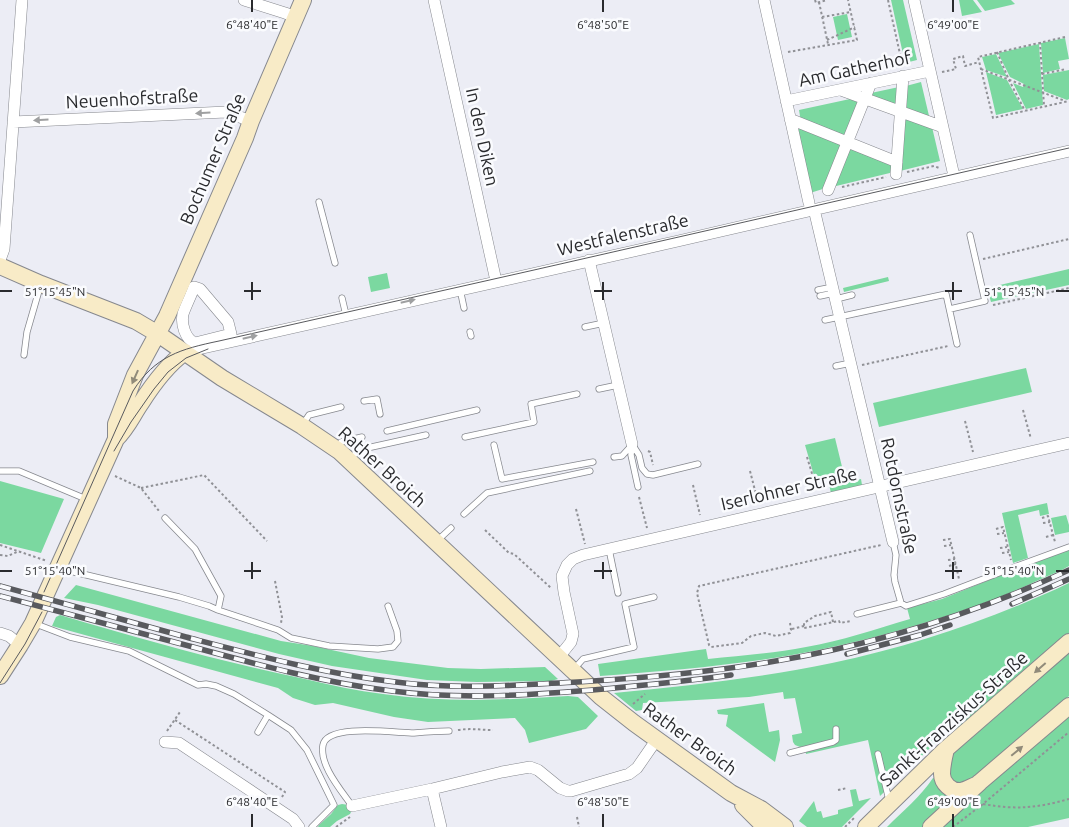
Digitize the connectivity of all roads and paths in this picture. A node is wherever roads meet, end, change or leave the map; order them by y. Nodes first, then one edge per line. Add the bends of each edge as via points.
1 (22, 0) edge
2 (244, 0) edge
3 (303, 0) edge
4 (434, 0) edge
5 (764, 0) edge
6 (815, 0) edge
7 (827, 0) edge
8 (848, 0) edge
9 (888, 0) edge
10 (914, 0) edge
11 (819, 2) junction
12 (851, 12) junction
13 (296, 17) junction
14 (822, 17) junction
15 (854, 27) junction
16 (1065, 37) dead end
17 (827, 40) junction
18 (1040, 42) junction
19 (828, 45) junction
20 (997, 52) junction
21 (776, 55) junction
22 (979, 62) junction
23 (981, 69) junction
24 (1066, 69) dead end
25 (930, 71) junction
26 (945, 72) dead end
27 (1042, 74) junction
28 (904, 76) junction
29 (1009, 80) junction
30 (871, 83) junction
31 (840, 90) junction
32 (1043, 92) junction
33 (865, 99) junction
34 (786, 101) junction
35 (1068, 101) edge
36 (1044, 106) junction
37 (1026, 111) junction
38 (901, 112) junction
39 (790, 119) junction
40 (251, 121) junction
41 (13, 122) junction
42 (943, 127) junction
43 (848, 142) junction
44 (1069, 150) edge
45 (897, 162) junction
46 (934, 166) junction
47 (935, 171) dead end
48 (896, 174) junction
49 (954, 176) junction
50 (828, 190) joint
51 (319, 202) dead end
52 (812, 206) junction
53 (970, 235) dead end
54 (1069, 239) edge
55 (589, 260) junction
56 (976, 260) junction
57 (335, 263) dead end
58 (0, 265) edge
59 (496, 281) junction
60 (41, 284) junction
61 (194, 287) joint
62 (1069, 288) edge
63 (460, 289) junction
64 (818, 290) dead end
65 (834, 293) junction
66 (852, 295) dead end
67 (820, 296) dead end
68 (342, 298) dead end
69 (985, 301) junction
70 (464, 308) dead end
71 (950, 309) junction
72 (346, 315) junction
73 (840, 317) junction
74 (825, 320) dead end
75 (604, 323) junction
76 (584, 327) dead end
77 (158, 334) junction
78 (958, 344) joint
79 (185, 352) junction
80 (24, 355) dead end
81 (852, 365) junction
82 (836, 366) dead end
83 (618, 384) junction
84 (599, 389) dead end
85 (577, 394) dead end
86 (364, 401) dead end
87 (341, 407) dead end
88 (477, 410) dead end
89 (1024, 410) dead end
90 (380, 414) dead end
91 (965, 420) dead end
92 (302, 426) junction
93 (387, 431) dead end
94 (426, 435) dead end
95 (362, 437) dead end
96 (465, 437) dead end
97 (116, 439) junction
98 (1069, 443) edge
99 (632, 444) junction
100 (494, 445) dead end
101 (335, 448) junction
102 (1034, 451) junction
103 (614, 457) dead end
104 (808, 457) dead end
105 (350, 461) junction
106 (593, 462) dead end
107 (698, 464) dead end
108 (976, 464) junction
109 (101, 469) junction
110 (0, 471) edge
111 (590, 471) dead end
112 (750, 471) dead end
113 (693, 485) dead end
114 (881, 486) junction
115 (638, 487) joint
116 (141, 488) junction
117 (88, 499) junction
118 (819, 500) junction
119 (576, 509) dead end
120 (464, 514) dead end
121 (761, 514) junction
122 (165, 518) joint
123 (1042, 518) dead end
124 (1050, 522) junction
125 (1043, 524) dead end
126 (704, 527) junction
127 (451, 528) dead end
128 (996, 528) dead end
129 (485, 530) dead end
130 (1004, 532) junction
131 (997, 534) dead end
132 (1053, 535) junction
133 (1046, 537) dead end
134 (649, 539) junction
135 (943, 540) dead end
136 (267, 541) dead end
137 (436, 542) junction
138 (893, 542) junction
139 (0, 545) edge
140 (951, 545) junction
141 (944, 546) dead end
142 (1007, 547) junction
143 (1069, 547) edge
144 (1000, 548) dead end
145 (609, 549) junction
146 (20, 551) junction
147 (1009, 552) junction
148 (1057, 552) junction
149 (587, 554) junction
150 (1002, 554) dead end
151 (0, 555) edge
152 (955, 559) junction
153 (948, 560) dead end
154 (956, 564) junction
155 (59, 565) junction
156 (949, 566) dead end
157 (1012, 568) junction
158 (275, 581) dead end
159 (961, 588) junction
160 (564, 592) junction
161 (618, 593) dead end
162 (654, 597) dead end
163 (901, 603) junction
164 (388, 606) dead end
165 (218, 610) junction
166 (857, 616) joint
167 (834, 622) junction
168 (33, 623) junction
169 (790, 623) dead end
170 (804, 626) junction
171 (791, 629) junction
172 (278, 630) junction
173 (0, 633) edge
174 (1069, 642) edge
175 (20, 645) junction
176 (559, 657) junction
177 (572, 670) junction
178 (0, 676) edge
179 (1069, 706) edge
180 (180, 712) dead end
181 (268, 715) junction
182 (175, 720) junction
183 (462, 729) dead end
184 (836, 729) dead end
185 (493, 730) dead end
186 (448, 731) dead end
187 (258, 732) dead end
188 (1069, 732) edge
189 (657, 739) junction
190 (165, 742) joint
191 (946, 750) junction
192 (790, 753) dead end
193 (878, 754) dead end
194 (980, 782) junction
195 (847, 788) dead end
196 (432, 789) junction
197 (838, 790) dead end
198 (731, 793) junction
199 (281, 798) dead end
200 (1069, 799) edge
201 (890, 804) junction
202 (983, 804) junction
203 (352, 806) junction
204 (577, 817) dead end
205 (868, 826) edge
206 (299, 827) edge
207 (312, 827) edge
208 (336, 827) edge
209 (441, 827) edge
210 (579, 827) edge
211 (765, 827) edge
212 (785, 827) edge
213 (931, 827) edge
214 (954, 827) edge

1 - 41 street
2 - 13 street
3 - 13 main road, Bochumer Straße
4 - 59 street, In den Diken
5 - 21 street, Am Gatherhof
6 - 11 path
7 - 11 path
8 - 12 path
9 - 28 path
10 - 25 street, Am Gatherhof
11 - 14 path
12 - 14 path
12 - 15 path
13 - 40 main road, Bochumer Straße
14 - 17 path
15 - 17 path
15 - 19 path via 857,40
16 - 18 path
17 - 19 path
18 - 20 path
18 - 27 path
19 - 21 path
20 - 22 path via 978,57
20 - 29 path
21 - 34 street, Am Gatherhof
22 - 23 path
22 - 26 path via 965,66 963,56 958,57 953,59 956,69
23 - 29 path
23 - 37 path via 992,118
24 - 27 path
25 - 28 street, Am Gatherhof
25 - 42 street, Am Gatherhof
27 - 32 path
28 - 30 street, Am Gatherhof
28 - 38 street
29 - 32 path
29 - 37 path
30 - 31 street, Am Gatherhof
30 - 33 street
31 - 33 street
31 - 34 street, Am Gatherhof
32 - 35 path
32 - 36 path
33 - 38 street
33 - 43 street
34 - 39 street, Am Gatherhof
35 - 36 path
36 - 37 path
38 - 42 street
38 - 45 street
39 - 43 street
39 - 52 street, Am Gatherhof
40 -> 41 street, Neuenhofstraße via 226,112
40 - 77 main road, Bochumer Straße
41 - 58 street via 4,249
42 - 49 street, Am Gatherhof
43 - 45 street
43 - 50 street
44 - 49 street, Westfalenstraße
45 - 48 street
46 - 47 path
46 - 48 path
46 - 49 path
48 - 50 path
49 - 52 street, Westfalenstraße
51 - 57 lane
52 - 55 street, Westfalenstraße
52 - 65 street, Rotdornstraße
53 - 56 lane
54 - 56 path
55 - 59 street, Westfalenstraße
55 - 75 street
56 - 69 lane
58 - 60 main road, Rather Broich
59 - 63 street, Westfalenstraße
60 - 77 main road, Rather Broich via 129,318
60 - 80 lane via 26,332
61 - 61 street via 200,289 228,322 231,334 195,343 190,341 183,315
62 - 69 path via 986,306
63 - 70 lane
72 -> 63 street, Westfalenstraße
64 - 65 lane
65 - 66 lane
65 - 67 lane
65 - 73 street, Rotdornstraße
68 - 72 lane
69 - 71 lane
71 - 73 lane via 946,294
71 - 78 lane
79 -> 72 street, Westfalenstraße
73 - 74 lane
73 - 81 street, Rotdornstraße
75 - 76 lane
75 - 83 street
77 - 79 main road, Rather Broich
77 -> 97 main road, Bochumer Straße via 135,376 116,424
78 - 81 path
79 - 92 main road, Rather Broich
79 - 97 main road via 161,375
81 - 82 lane
81 - 114 street, Rotdornstraße
83 - 84 lane
83 - 99 street
85 - 96 lane via 531,404 534,422
86 - 90 lane via 377,399
87 - 92 lane via 309,415
88 - 93 lane
89 - 102 path
91 - 108 path
92 - 101 main road, Rather Broich
94 - 105 lane via 358,450
95 - 101 lane via 341,442
97 - 109 main road
98 - 102 street, Iserlohner Straße
99 - 103 lane via 622,456
99 - 107 lane via 648,474
99 - 115 lane via 631,455
100 - 106 lane via 502,480
101 - 105 main road, Rather Broich
102 - 108 street, Iserlohner Straße
104 - 118 path
105 - 137 main road, Rather Broich
108 - 114 street, Iserlohner Straße
109 - 116 path
109 - 117 main road
110 - 117 lane via 19,471
111 - 120 lane via 487,493
112 - 121 path
113 - 126 path
114 - 118 street, Iserlohner Straße
114 - 138 street, Rotdornstraße
115 - 134 path
116 - 122 path
116 - 136 path via 204,475
117 - 155 main road
118 - 121 street, Iserlohner Straße
119 - 149 path
121 - 126 street, Iserlohner Straße
122 - 165 lane via 195,549 222,596
123 - 124 path via 1048,516
124 - 125 path
124 - 132 path
126 - 134 street, Iserlohner Straße
127 - 137 lane
128 - 130 path via 1003,527
129 - 160 path via 558,594
130 - 131 path
130 - 142 path
132 - 133 path
132 - 148 path
134 - 145 street, Iserlohner Straße
135 - 140 path via 950,538
137 - 176 main road, Rather Broich
138 - 163 lane, Rotdornstraße via 896,556 894,575
138 - 171 path via 699,586 697,593 711,647 742,643 765,633 776,636 790,633
139 - 146 path
140 - 141 path
140 - 152 path
142 - 144 path
142 - 147 path
143 - 148 lane
145 - 149 street, Iserlohner Straße
145 - 161 lane
146 - 151 path via 8,556
146 - 155 path
147 - 150 path
147 - 157 path
148 - 157 lane
149 - 160 street, Iserlohner Straße via 572,560 564,570
152 - 153 path
152 - 154 path
154 - 156 path
154 - 159 path
155 - 165 lane via 74,572 179,597
155 - 168 main road
157 - 159 lane
158 - 172 path via 282,617
159 - 163 lane via 906,606
160 - 176 street, Iserlohner Straße via 573,638
162 - 177 lane via 624,604 634,647 583,659
163 - 166 lane
164 - 172 lane via 397,631 398,641 393,647 329,646 291,638
165 - 172 lane
166 - 167 path
167 - 170 path
167 - 170 path via 831,612 815,616
168 - 175 main road
168 - 181 lane via 70,637 129,650 198,685 216,686 234,694
169 - 171 path
170 - 171 path
173 - 175 street
174 -> 191 main road, Sankt-Franziskus-Straße
175 - 178 main road
176 - 177 main road, Rather Broich
177 - 189 main road, Rather Broich via 601,697
194 -> 179 main road
180 - 182 path
181 - 187 lane
181 - 207 lane via 291,730 307,750 334,805
182 - 190 path
182 - 199 path via 285,792
183 - 185 path
184 - 192 lane via 833,742
186 - 203 lane via 357,730 327,737 323,743 325,763
188 - 202 path
189 - 196 street via 629,774 571,791 560,788 530,767
189 - 198 main road, Rather Broich
190 - 206 street via 179,743
191 - 194 main road via 942,776 946,785 962,791
191 - 201 main road, Sankt-Franziskus-Straße
193 - 201 lane
194 - 213 main road
195 - 197 path
196 - 203 street
196 - 209 street
198 - 211 main road, Rather Broich
198 - 212 main road, Rather Broich
200 - 202 path via 1032,808
201 - 205 main road, Sankt-Franziskus-Straße
202 - 214 path
203 - 208 path via 354,814
204 - 210 path

